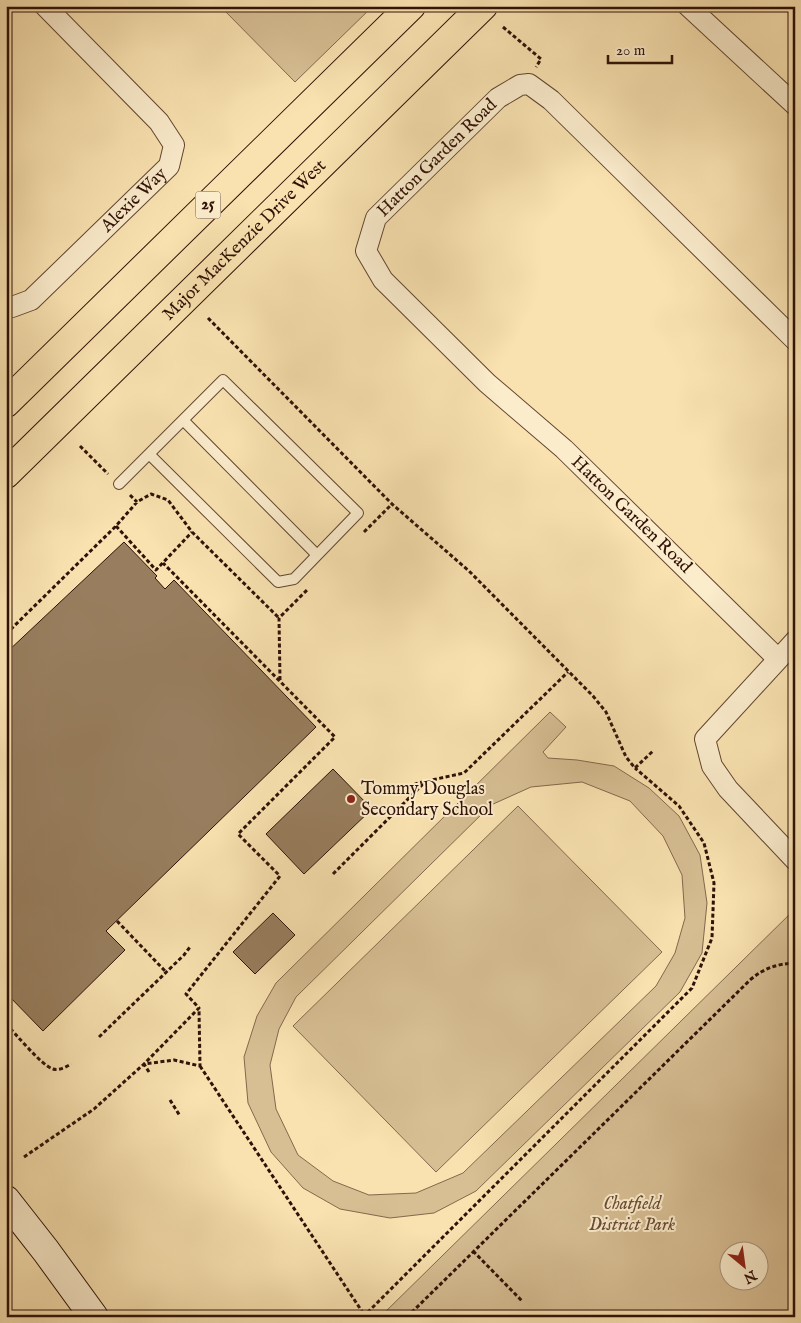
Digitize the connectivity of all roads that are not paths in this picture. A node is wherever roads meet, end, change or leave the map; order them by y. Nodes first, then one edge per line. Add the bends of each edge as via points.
1 (45, 6) edge
2 (411, 6) edge
3 (483, 6) edge
4 (688, 6) edge
5 (795, 104) edge
6 (6, 305) edge
7 (795, 340) edge
8 (6, 403) edge
9 (183, 420) junction
10 (148, 454) junction
11 (6, 474) edge
12 (119, 484) dead end
13 (317, 555) junction
14 (795, 641) edge
15 (777, 658) junction
16 (795, 860) edge
17 (6, 1200) edge
18 (94, 1317) edge

1 - 6 street, Alexie Way via 160,122 174,145 169,166 31,300 12,307
2 - 8 main road, 25
3 - 11 main road, Major MacKenzie Drive West
4 - 5 street
7 - 15 street, Hatton Garden Road via 551,100 530,84 520,85 498,98 376,218 366,251 383,280 487,383 564,449
9 - 10 lane
9 - 13 lane
9 - 13 lane via 223,380 358,513
10 - 12 lane
10 - 13 lane via 278,582 294,579
14 - 15 street
15 - 16 street via 705,739 712,766 728,789
17 - 18 street

